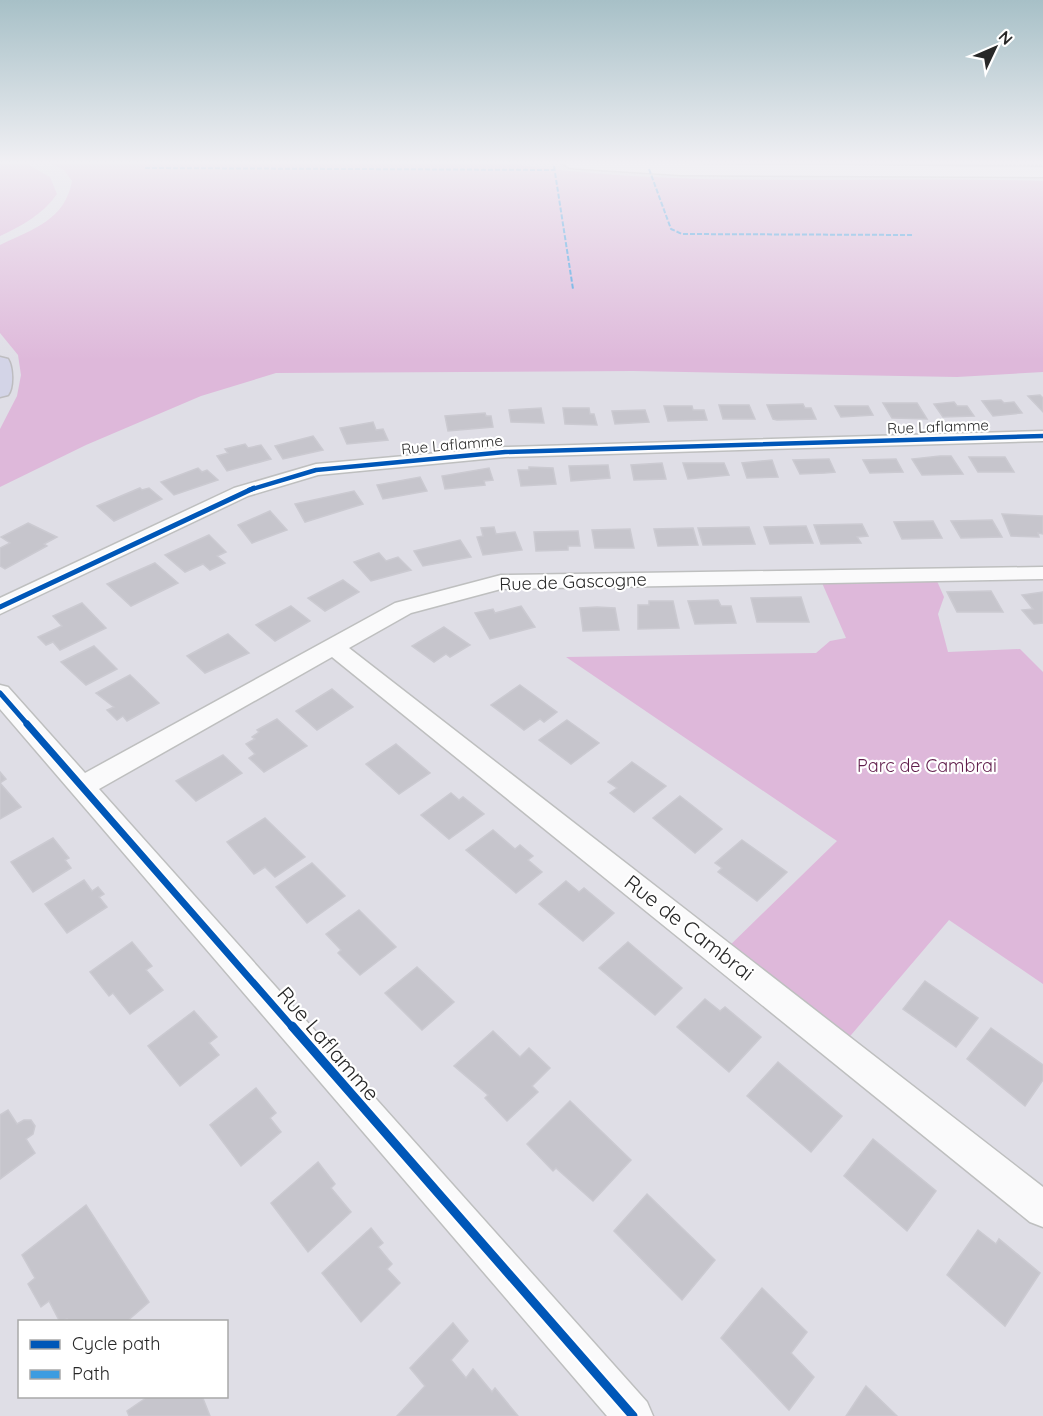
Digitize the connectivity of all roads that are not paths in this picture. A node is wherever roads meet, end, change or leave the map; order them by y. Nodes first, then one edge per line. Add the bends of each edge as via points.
1 (0, 364) edge
2 (0, 390) edge
3 (1043, 436) edge
4 (1043, 573) edge
5 (0, 607) edge
6 (335, 648) junction
7 (0, 693) edge
8 (81, 787) junction
9 (1043, 1209) edge
10 (633, 1416) edge

1 - 2 highway
3 - 5 street, Rue Laflamme via 505,452 316,470 241,492
4 - 6 street, Rue de Gascogne via 501,582 403,608
6 - 8 street, Rue de Gascogne
6 - 9 street, Rue de Cambrai
7 - 8 street, Rue Laflamme
8 - 10 street, Rue Laflamme

